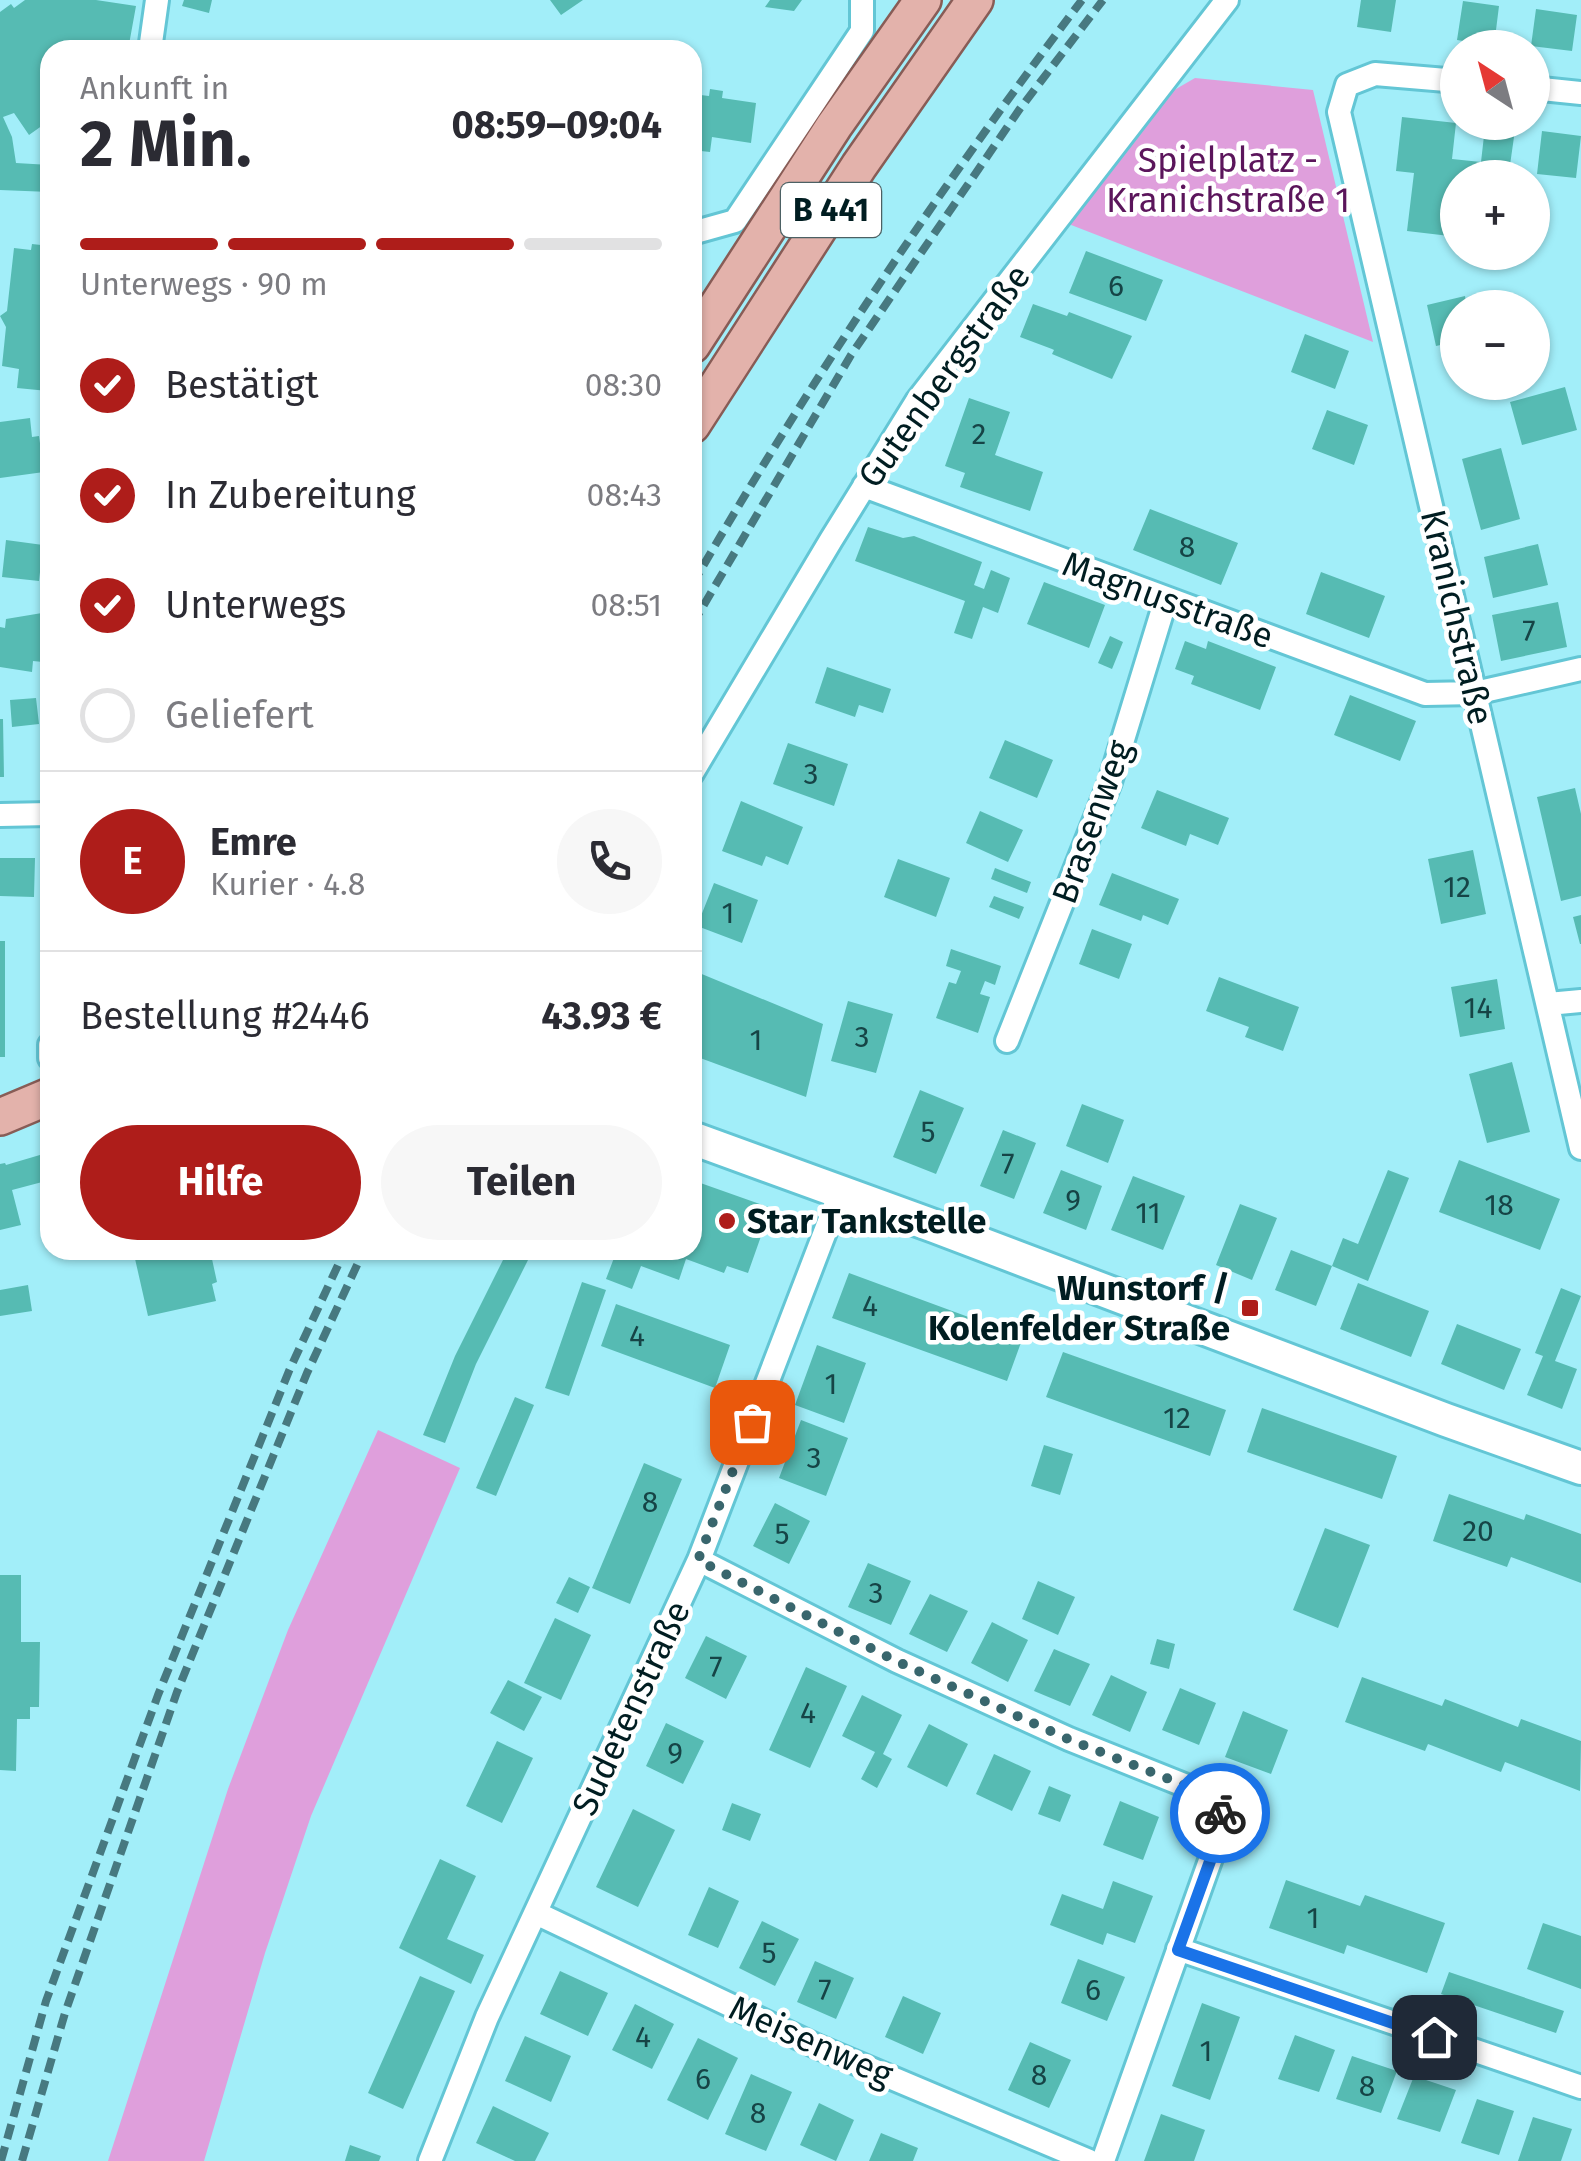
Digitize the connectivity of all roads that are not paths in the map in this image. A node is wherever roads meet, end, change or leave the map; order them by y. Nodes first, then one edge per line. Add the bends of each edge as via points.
1 (158, 0) edge
2 (862, 0) edge
3 (922, 0) edge
4 (975, 0) edge
5 (1227, 0) edge
6 (152, 40) edge
7 (1440, 79) edge
8 (1550, 90) edge
9 (1581, 93) edge
10 (702, 229) edge
11 (702, 330) edge
12 (702, 409) edge
13 (864, 486) junction
14 (1166, 600) junction
15 (1581, 669) edge
16 (1475, 693) junction
17 (702, 756) edge
18 (40, 814) edge
19 (0, 815) edge
20 (1581, 1001) edge
21 (1548, 1004) junction
22 (1008, 1041) dead end
23 (40, 1100) edge
24 (0, 1117) edge
25 (702, 1142) edge
26 (1581, 1148) edge
27 (840, 1193) junction
28 (1581, 1468) edge
29 (698, 1560) junction
30 (536, 1914) junction
31 (1178, 1950) junction
32 (1581, 2087) edge
33 (430, 2161) edge
34 (1089, 2161) edge
35 (1103, 2161) edge

1 - 6 street
2 - 10 street via 862,30 735,221
3 - 11 main road, B 441
4 - 12 main road, B 441
5 - 13 street, Gutenbergstraße via 917,402
7 - 16 street, Kranichstraße via 1375,74 1347,85 1338,112
8 - 9 street
13 - 14 street, Magnusstraße
13 - 17 street, Gutenbergstraße
14 - 16 street, Magnusstraße via 1425,694
14 - 22 street, Brasenweg via 1110,782
15 - 16 street, Magnusstraße
16 - 21 street, Kranichstraße
18 - 19 street
20 - 21 street
21 - 26 street, Kranichstraße
23 - 24 main road
25 - 27 main road
27 - 28 main road
27 - 29 street, Sudetenstraße
29 - 30 street, Sudetenstraße
29 - 31 street via 896,1661 1220,1804 1222,1828
30 - 33 street, Sudetenstraße
30 - 34 street, Meisenweg via 816,2046
31 - 32 street
31 - 35 street

